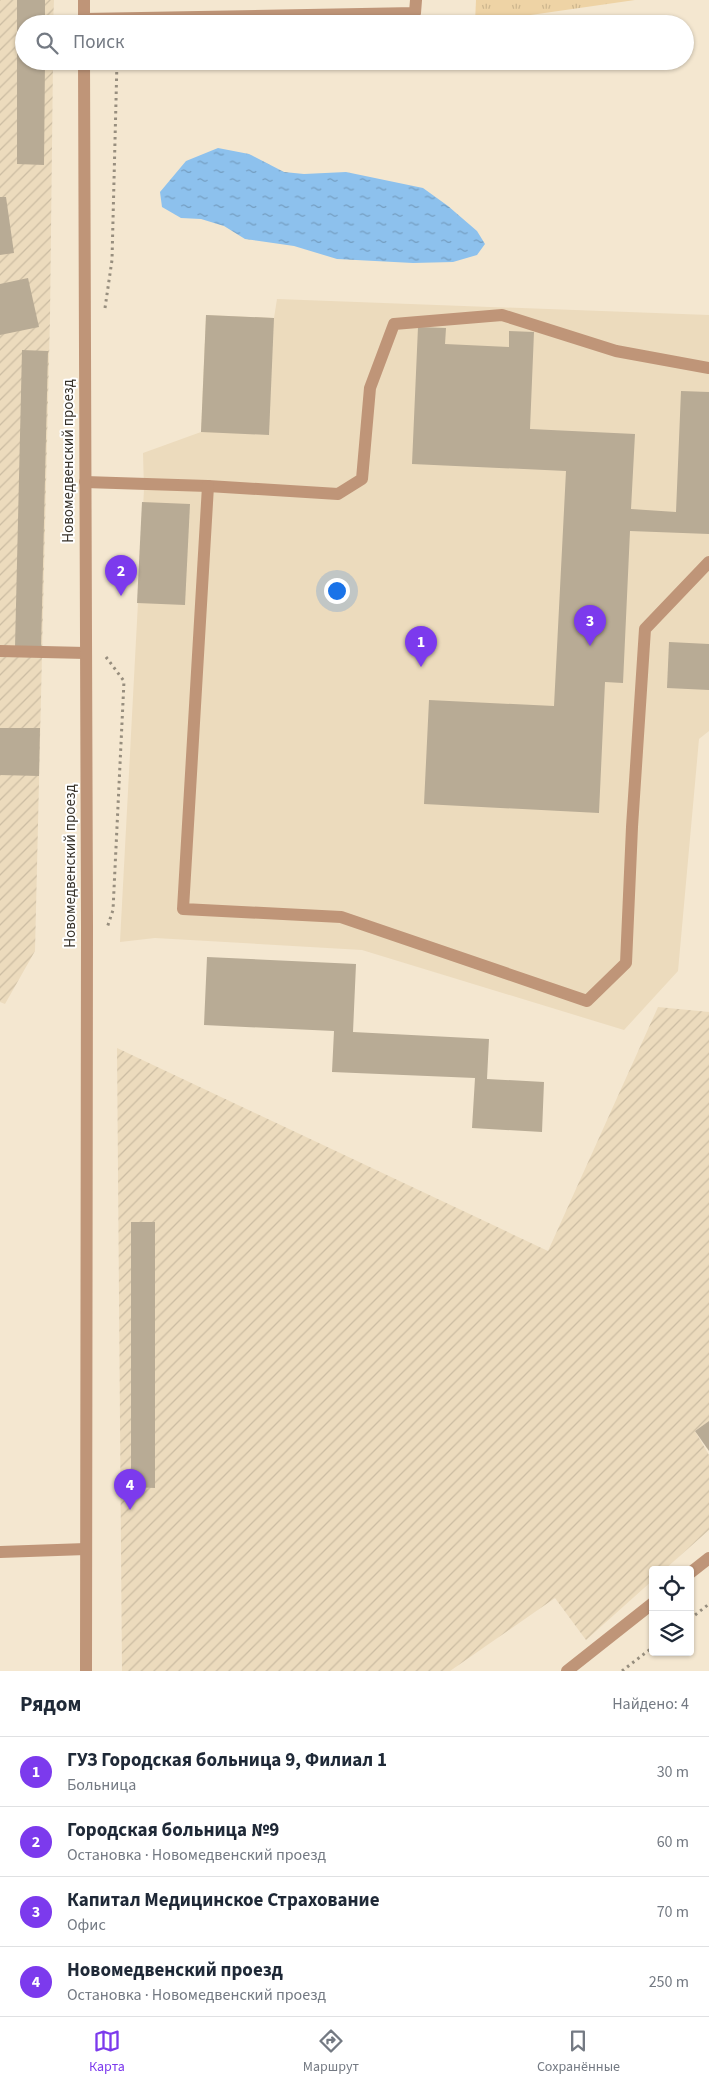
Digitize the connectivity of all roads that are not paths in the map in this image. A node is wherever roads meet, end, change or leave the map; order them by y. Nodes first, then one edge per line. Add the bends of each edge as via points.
1 (84, 0) edge
2 (416, 0) edge
3 (84, 15) edge
4 (305, 15) edge
5 (84, 70) edge
6 (709, 368) edge
7 (85, 482) junction
8 (208, 486) junction
9 (709, 562) edge
10 (0, 651) edge
11 (86, 653) junction
12 (86, 1549) junction
13 (0, 1552) edge
14 (709, 1558) edge
15 (694, 1570) edge
16 (649, 1606) edge
17 (86, 1671) edge
18 (567, 1671) edge

1 - 3 street
2 - 4 street via 415,12
5 - 7 street, Новомедвенский проезд
6 - 8 street via 616,351 502,315 394,324 370,388 362,479 338,494
7 - 8 street
7 - 11 street, Новомедвенский проезд
8 - 9 street via 183,909 341,917 587,1001 626,964 646,629
10 - 11 street
11 - 12 street, Новомедвенский проезд
12 - 13 street
12 - 17 street, Новомедвенский проезд
14 - 15 street
16 - 18 street

